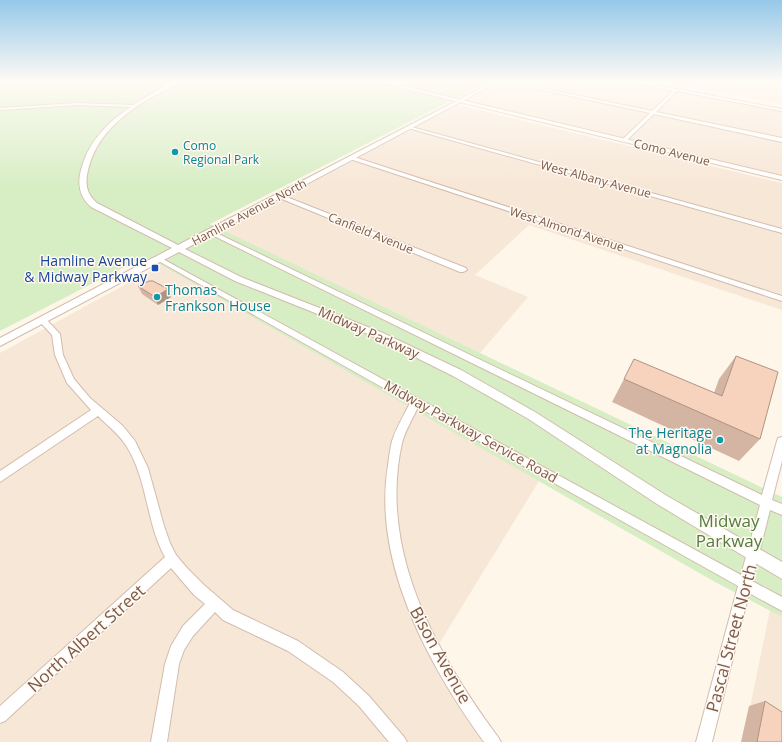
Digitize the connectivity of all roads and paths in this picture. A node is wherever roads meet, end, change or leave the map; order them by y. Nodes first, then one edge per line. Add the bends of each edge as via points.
1 (121, 116) edge
2 (432, 116) edge
3 (522, 116) edge
4 (651, 116) edge
5 (666, 116) edge
6 (410, 127) junction
7 (624, 140) junction
8 (782, 140) edge
9 (352, 158) junction
10 (782, 178) edge
11 (279, 196) junction
12 (782, 231) edge
13 (210, 232) junction
14 (180, 248) junction
15 (159, 259) junction
16 (463, 270) dead end
17 (782, 299) edge
18 (42, 320) junction
19 (0, 342) edge
20 (416, 401) junction
21 (98, 411) junction
22 (782, 441) edge
23 (0, 477) edge
24 (766, 502) junction
25 (782, 510) edge
26 (753, 555) junction
27 (172, 559) junction
28 (782, 571) edge
29 (745, 583) junction
30 (214, 604) junction
31 (782, 604) edge
32 (0, 716) edge
33 (159, 742) edge
34 (398, 742) edge
35 (493, 742) edge
36 (704, 742) edge

1 - 14 street, Midway Parkway via 91,148 84,168 84,195 98,208
2 - 6 street, Hamline Avenue North
3 - 7 main road, Como Avenue
4 - 7 street
5 - 8 street
6 - 9 street, Hamline Avenue North
6 - 12 street, West Albany Avenue
7 - 10 main road, Como Avenue
9 - 11 street, Hamline Avenue North
9 - 17 street, West Almond Avenue
11 - 13 street, Hamline Avenue North
11 - 16 street, Canfield Avenue
13 - 14 street, Hamline Avenue North
13 - 24 street
14 - 15 street, Hamline Avenue North
14 - 26 street, Midway Parkway via 238,279 379,335 457,373 531,415 662,500
15 - 18 street, Hamline Avenue North
15 - 20 street, Midway Parkway Service Road
18 - 19 street, Hamline Avenue North
18 - 21 street via 56,334 58,355 70,381
20 - 29 street, Midway Parkway Service Road
20 - 35 street, Bison Avenue via 402,428 392,471 391,522 397,552 417,615 436,652
21 - 23 street
21 - 27 street via 125,436 138,456 158,526
22 - 24 street, Pascal Street North
24 - 25 street
24 - 26 street, Pascal Street North
26 - 28 street, Midway Parkway
26 - 29 street, Pascal Street North
27 - 30 street
27 - 32 street, North Albert Street
29 - 31 street, Midway Parkway Service Road
29 - 36 street, Pascal Street North
30 - 33 street via 188,631 178,646 172,664
30 - 34 street via 228,615 293,646 338,677 364,701

